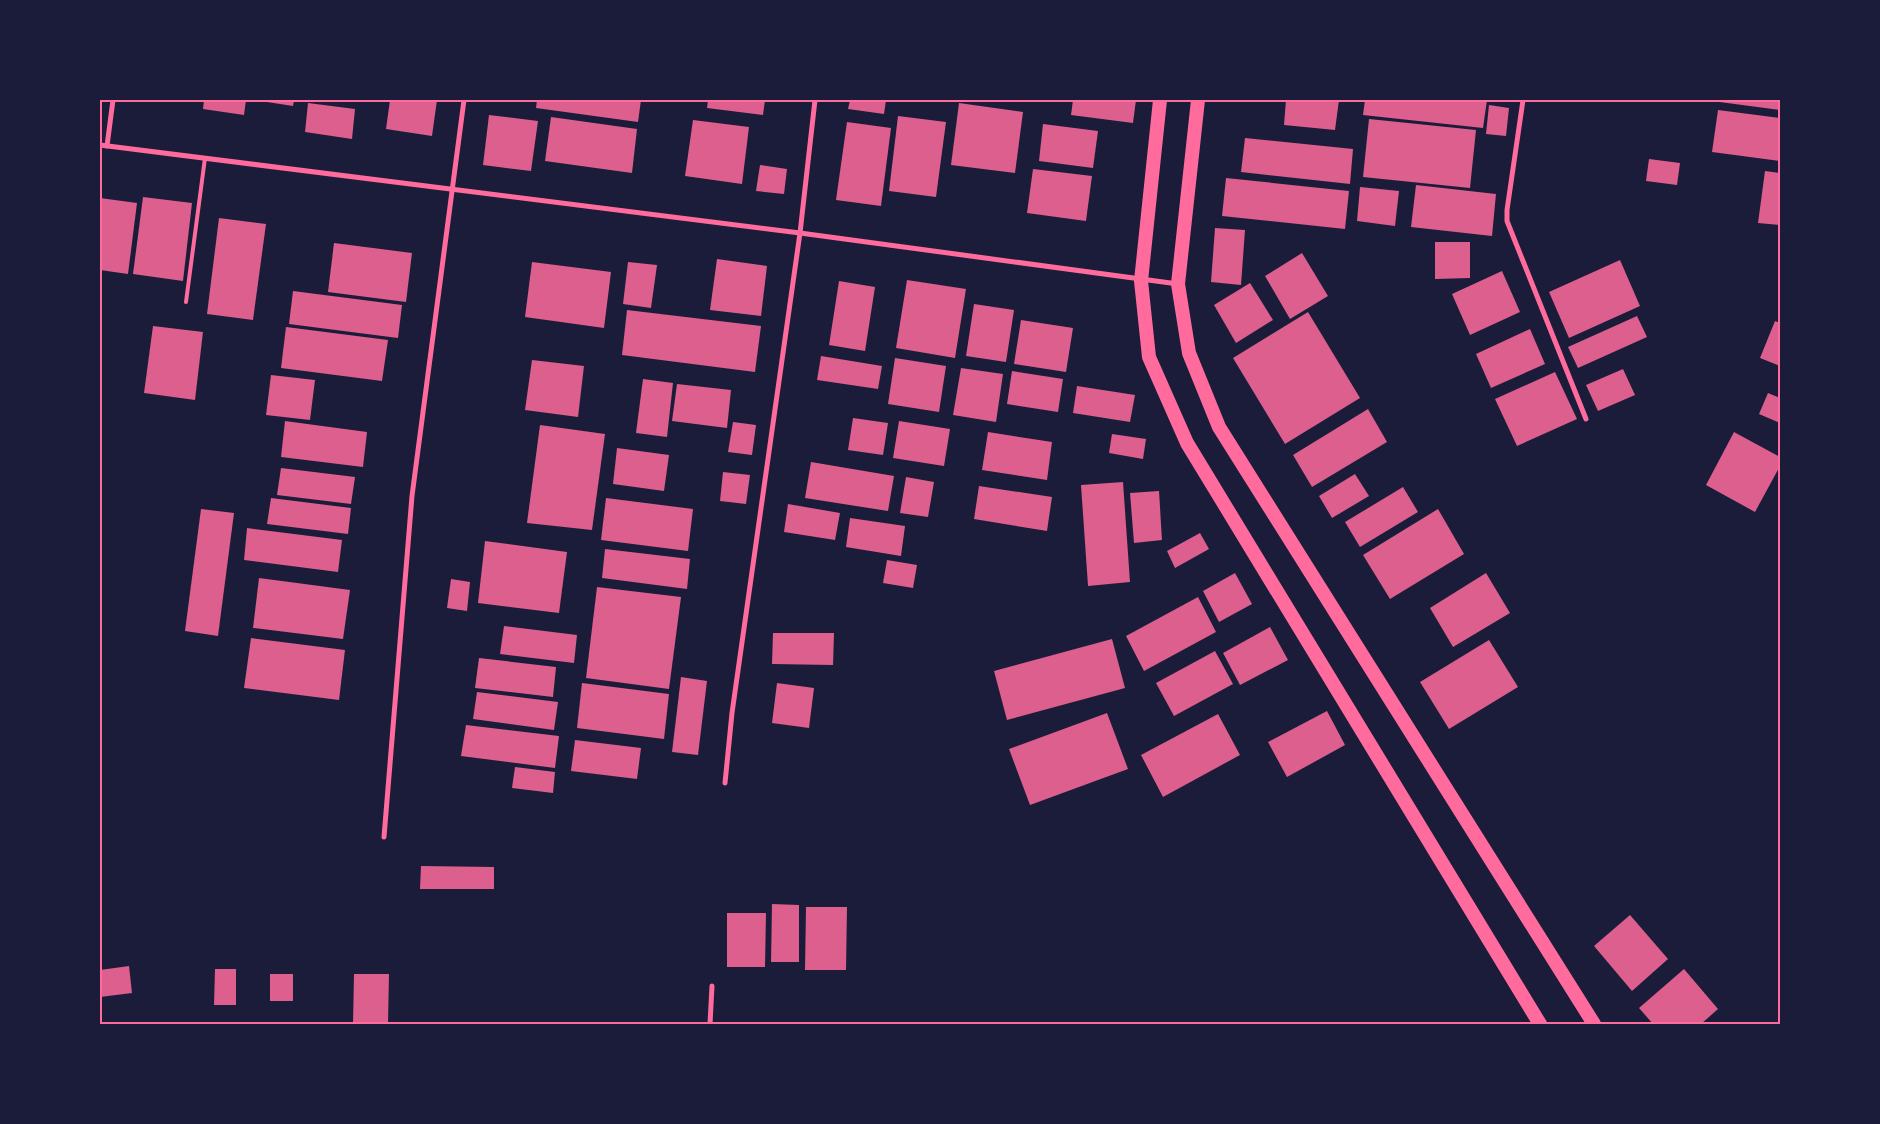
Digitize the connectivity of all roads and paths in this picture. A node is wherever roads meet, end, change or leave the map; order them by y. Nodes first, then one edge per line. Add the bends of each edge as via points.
1 (113, 100) edge
2 (464, 100) edge
3 (815, 100) edge
4 (1160, 100) edge
5 (1198, 100) edge
6 (1523, 100) edge
7 (100, 145) edge
8 (107, 146) junction
9 (205, 158) junction
10 (453, 189) junction
11 (800, 234) junction
12 (1141, 281) junction
13 (1178, 284) junction
14 (186, 302) dead end
15 (1586, 419) dead end
16 (724, 783) dead end
17 (384, 837) dead end
18 (712, 986) dead end
19 (710, 1024) edge
20 (1540, 1024) edge
21 (1594, 1024) edge

1 - 8 street
2 - 10 street
3 - 11 street
4 - 12 highway
5 - 13 highway
6 - 15 street via 1507,220
7 - 8 street
8 - 9 street
9 - 10 street
9 - 14 lane
10 - 11 street
10 - 17 street via 412,496
11 - 12 street
11 - 16 street
12 - 13 street
12 - 20 highway via 1148,357 1187,443
13 - 21 highway via 1189,353 1218,426
18 - 19 street

